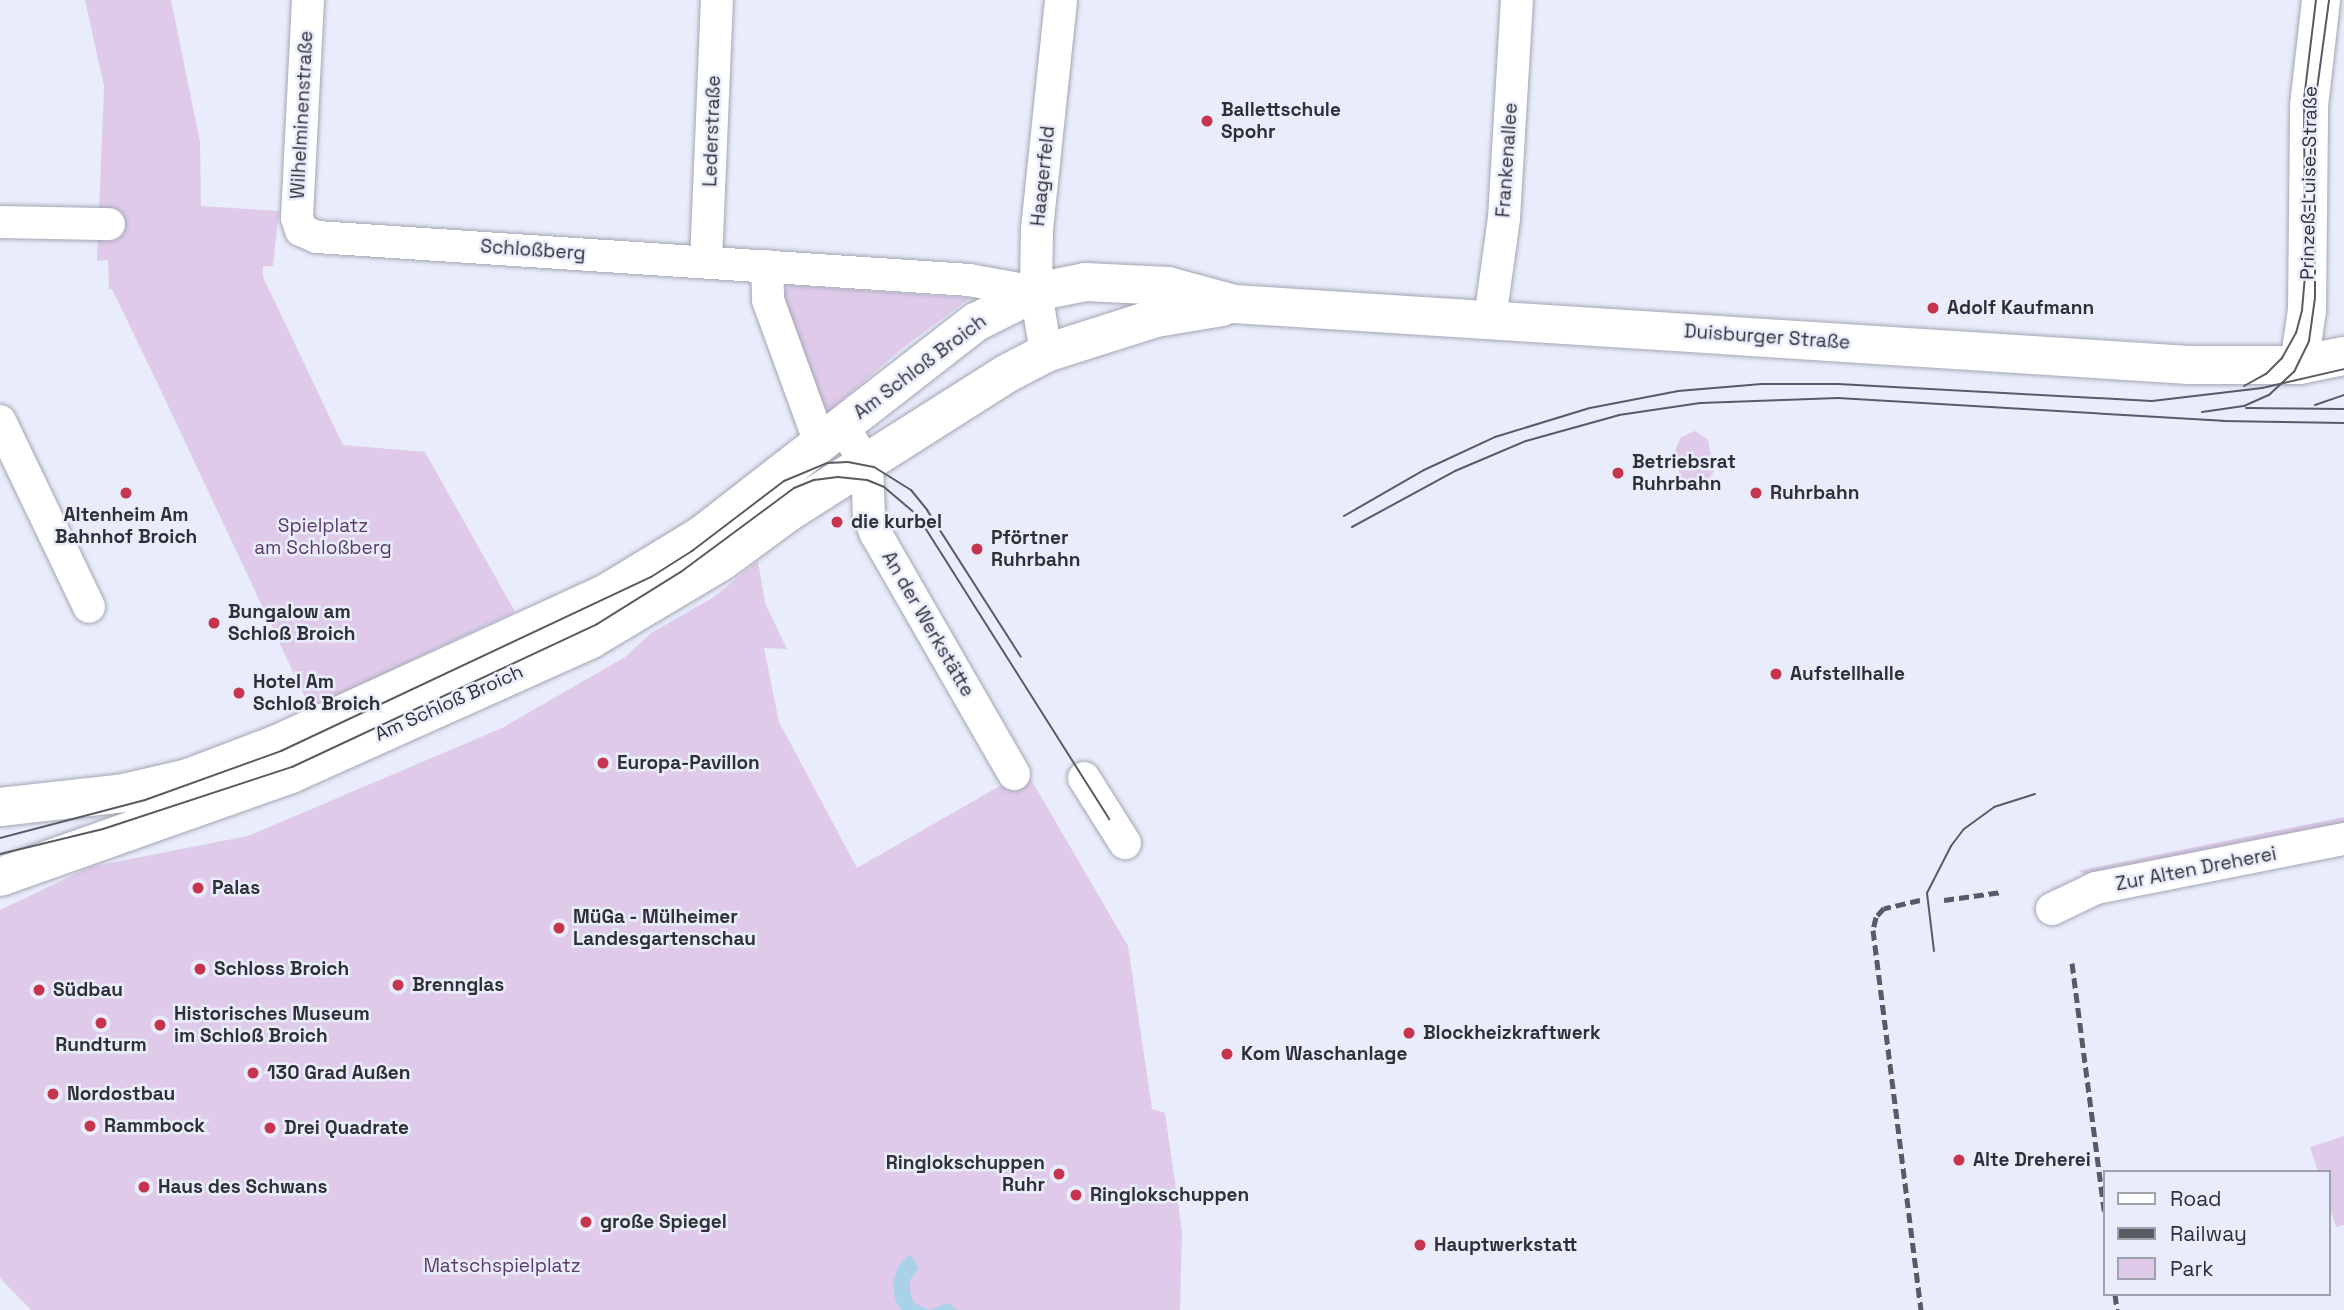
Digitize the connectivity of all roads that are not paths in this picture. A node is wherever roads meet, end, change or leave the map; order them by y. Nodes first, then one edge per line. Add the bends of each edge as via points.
1 (308, 0) edge
2 (717, 0) edge
3 (1060, 0) edge
4 (1517, 0) edge
5 (2321, 0) edge
6 (0, 222) edge
7 (109, 224) dead end
8 (301, 230) joint
9 (706, 262) junction
10 (767, 266) junction
11 (1036, 292) junction
12 (1234, 304) junction
13 (1490, 319) junction
14 (1046, 353) junction
15 (2344, 356) edge
16 (2299, 365) junction
17 (2344, 374) edge
18 (0, 421) edge
19 (831, 434) junction
20 (867, 465) junction
21 (89, 607) dead end
22 (1014, 774) dead end
23 (1084, 778) dead end
24 (0, 807) edge
25 (2344, 839) edge
26 (1125, 843) dead end
27 (0, 877) edge
28 (2052, 909) dead end

1 - 8 street, Wilhelminenstraße via 297,206
2 - 9 street, Lederstraße
3 - 11 street, Haagerfeld via 1037,229
4 - 13 street, Frankenallee via 1504,218
5 - 16 main road, Prinzeß-Luise-Straße via 2309,106 2307,310
6 - 7 street
8 - 9 street, Schloßberg via 317,237
9 - 10 street, Schloßberg
10 - 11 street, Schloßberg via 970,280
10 - 19 street via 768,300
11 - 12 main road, Duisburger Straße via 1085,282 1168,286
11 - 14 street, Haagerfeld
11 - 19 main road, Am Schloß Broich via 976,322
12 - 13 main road, Duisburger Straße
12 - 14 main road, Duisburger Straße via 1156,318
13 - 16 main road, Duisburger Straße via 2189,365
14 - 20 main road, Am Schloß Broich
15 - 16 main road, Duisburger Straße
16 - 17 main road, Duisburger Straße
18 - 21 street
19 - 20 street, Am Schloß Broich
19 - 24 main road, Am Schloß Broich via 702,535 625,583 287,739 188,778 124,793
20 - 22 street, An der Werkstätte via 869,516 876,534
20 - 27 main road, Am Schloß Broich via 787,513 722,561 591,639 291,774
23 - 26 street
25 - 28 street, Zur Alten Dreherei via 2096,888

